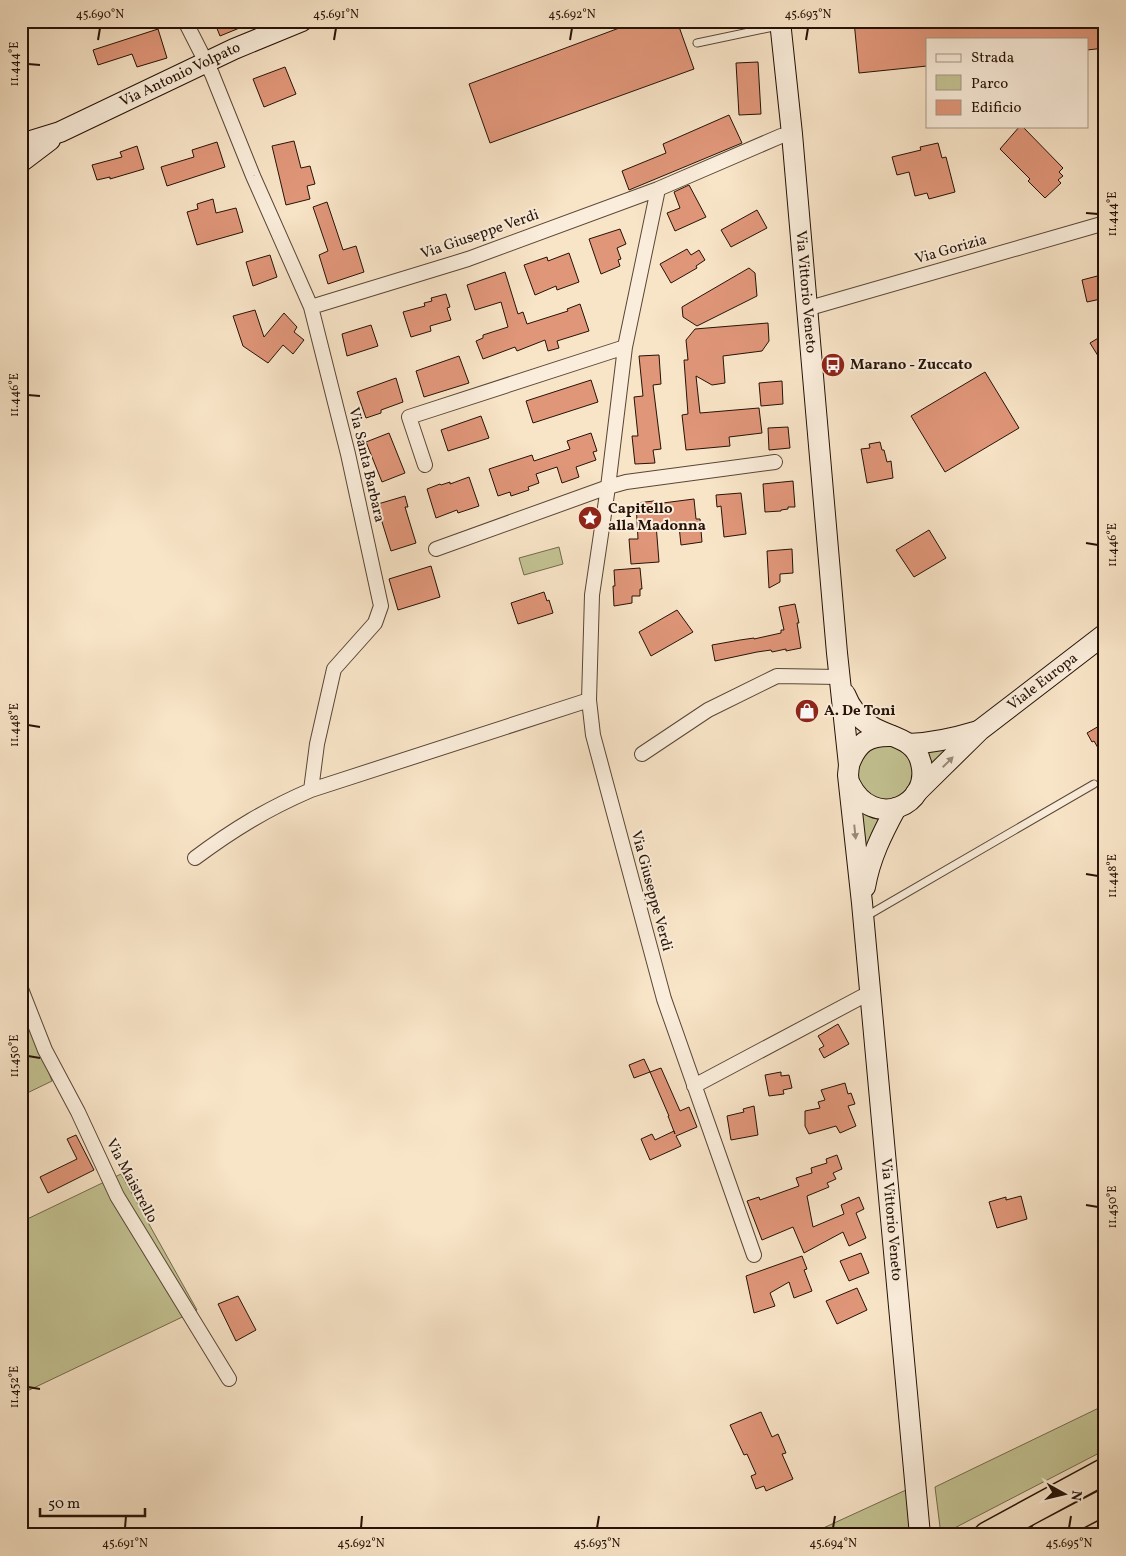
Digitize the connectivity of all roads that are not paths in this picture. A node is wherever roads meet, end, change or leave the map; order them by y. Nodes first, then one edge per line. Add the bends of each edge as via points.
1 (185, 21) edge
2 (302, 21) edge
3 (780, 24) edge
4 (697, 43) dead end
5 (206, 64) junction
6 (60, 132) junction
7 (792, 134) junction
8 (21, 144) edge
9 (21, 162) edge
10 (658, 189) junction
11 (1105, 223) edge
12 (311, 307) junction
13 (806, 309) junction
14 (625, 347) junction
15 (775, 462) dead end
16 (425, 465) dead end
17 (608, 487) junction
18 (436, 549) dead end
19 (1105, 634) edge
20 (840, 680) junction
21 (589, 700) junction
22 (980, 730) junction
23 (900, 740) junction
24 (642, 754) dead end
25 (849, 775) junction
26 (1094, 784) dead end
27 (311, 790) junction
28 (916, 793) junction
29 (896, 808) junction
30 (195, 858) dead end
31 (862, 911) junction
32 (21, 989) edge
33 (869, 993) junction
34 (694, 1086) junction
35 (754, 1255) dead end
36 (229, 1379) dead end
37 (1105, 1471) edge
38 (1105, 1502) edge
39 (920, 1529) edge
40 (987, 1535) edge
41 (1042, 1535) edge

1 - 5 street, Via Santa Barbara
2 - 5 main road, Via Antonio Volpato
3 - 4 lane
3 - 7 main road, Via Vittorio Veneto
5 - 6 main road, Via Antonio Volpato
5 - 12 street, Via Santa Barbara
6 - 8 main road, Via Antonio Volpato
6 - 9 main road, Via Antonio Volpato
7 - 10 street, Via Giuseppe Verdi
7 - 13 main road, Via Vittorio Veneto
10 - 12 street, Via Giuseppe Verdi via 468,259
10 - 14 street, Via Giuseppe Verdi via 631,299
11 - 13 street, Via Gorizia
12 - 27 street, Via Santa Barbara via 348,454 381,606 375,624 334,669 317,744
13 - 20 main road, Via Vittorio Veneto
14 - 16 street via 408,417
14 - 17 street, Via Giuseppe Verdi
15 - 17 street
17 - 18 street
17 - 21 street, Via Giuseppe Verdi via 592,595
19 - 22 main road, Viale Europa
20 - 23 main road, Via Vittorio Veneto via 848,702 859,718
20 - 24 street via 777,676 708,710
20 - 25 main road, Via Vittorio Veneto
21 - 27 street
21 - 34 street, Via Giuseppe Verdi via 593,735 661,990
22 - 23 main road, Viale Europa via 926,744
28 -> 22 main road, Viale Europa
23 - 25 main road via 880,735 860,745 853,754
23 - 28 main road via 916,752 921,762 921,783
25 - 29 main road via 860,800 868,806 887,810
25 -> 31 main road, Via Vittorio Veneto
26 - 31 lane
27 - 30 street via 276,805
28 - 29 main road, Via Vittorio Veneto
29 - 31 main road, Via Vittorio Veneto via 868,868
31 - 33 main road, Via Vittorio Veneto
32 - 36 street, Via Maistrello via 45,1050 117,1196
33 - 34 street
33 - 39 main road, Via Vittorio Veneto
34 - 35 street, Via Giuseppe Verdi
37 - 40 highway
38 - 41 highway

